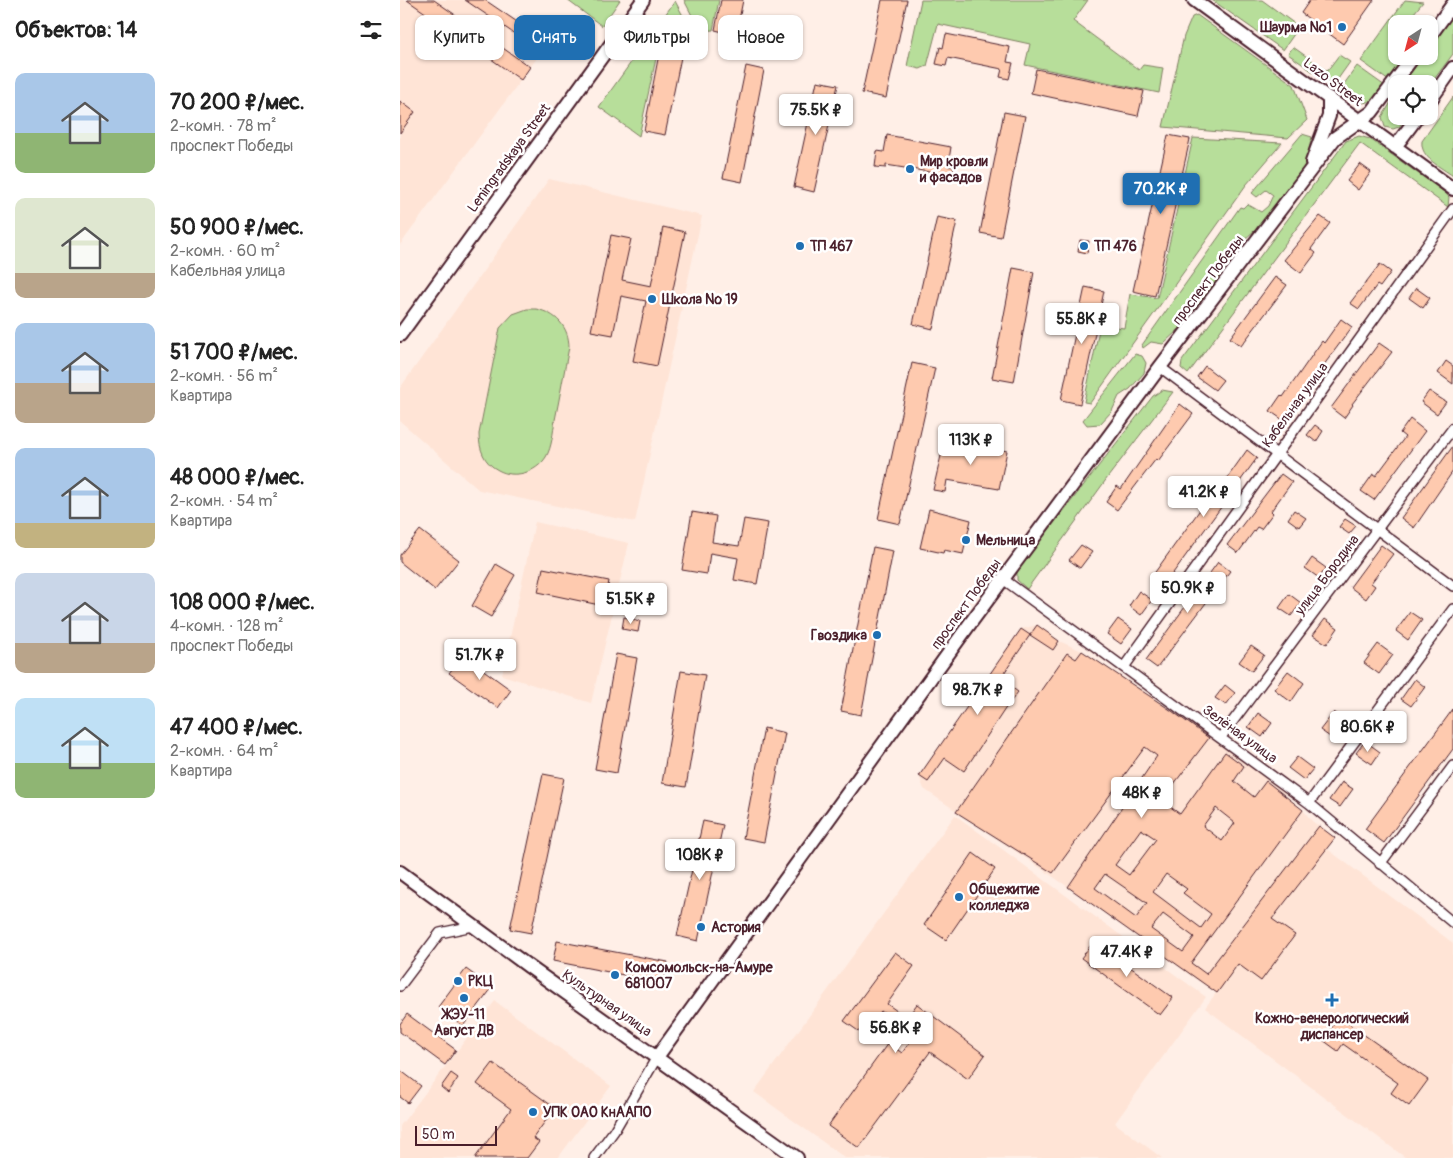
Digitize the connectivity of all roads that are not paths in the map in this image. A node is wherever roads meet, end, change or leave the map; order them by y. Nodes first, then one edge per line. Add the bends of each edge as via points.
1 (643, 0) edge
2 (1194, 0) edge
3 (1453, 4) edge
4 (1438, 25) edge
5 (1407, 65) edge
6 (1453, 68) edge
7 (1438, 89) edge
8 (1329, 98) junction
9 (1359, 121) junction
10 (1412, 125) edge
11 (1396, 147) junction
12 (1306, 176) junction
13 (1453, 189) edge
14 (1453, 209) edge
15 (400, 334) edge
16 (1160, 367) junction
17 (1453, 428) edge
18 (1277, 454) junction
19 (1378, 529) junction
20 (1003, 578) junction
21 (1453, 586) edge
22 (1453, 608) edge
23 (1124, 666) junction
24 (1221, 738) junction
25 (1453, 766) edge
26 (1309, 803) junction
27 (1380, 864) junction
28 (400, 872) edge
29 (1453, 923) edge
30 (473, 926) junction
31 (400, 986) edge
32 (657, 1056) junction
33 (594, 1158) edge
34 (797, 1158) edge

1 - 15 street, Leningradskaya Street
2 - 8 street, Lazo Street
3 - 4 street
5 - 9 street, проспект Победы via 1380,103
6 - 7 street
8 - 9 street, Lazo Street
8 - 12 street, проспект Победы via 1329,116
9 - 11 street, Lazo Street
9 - 12 street, проспект Победы via 1335,138
10 - 11 street
11 - 13 street, Lazo Street
12 - 16 street, проспект Победы
14 - 18 street, Кабельная улица
16 - 18 street
16 - 20 street, проспект Победы
17 - 19 street, улица Бородина
18 - 19 street
18 - 23 street, Кабельная улица
19 - 21 street
19 - 24 street, улица Бородина
20 - 23 street, Зелёная улица
20 - 32 street, проспект Победы
22 - 26 street
23 - 24 street, Зелёная улица
24 - 26 street, Зелёная улица
25 - 27 street
26 - 27 street, Зелёная улица
27 - 29 street, Зелёная улица
28 - 30 street, Культурная улица
30 - 31 street via 440,933
30 - 32 street, Культурная улица
32 - 33 street, проспект Победы via 614,1131
32 - 34 street, Культурная улица

